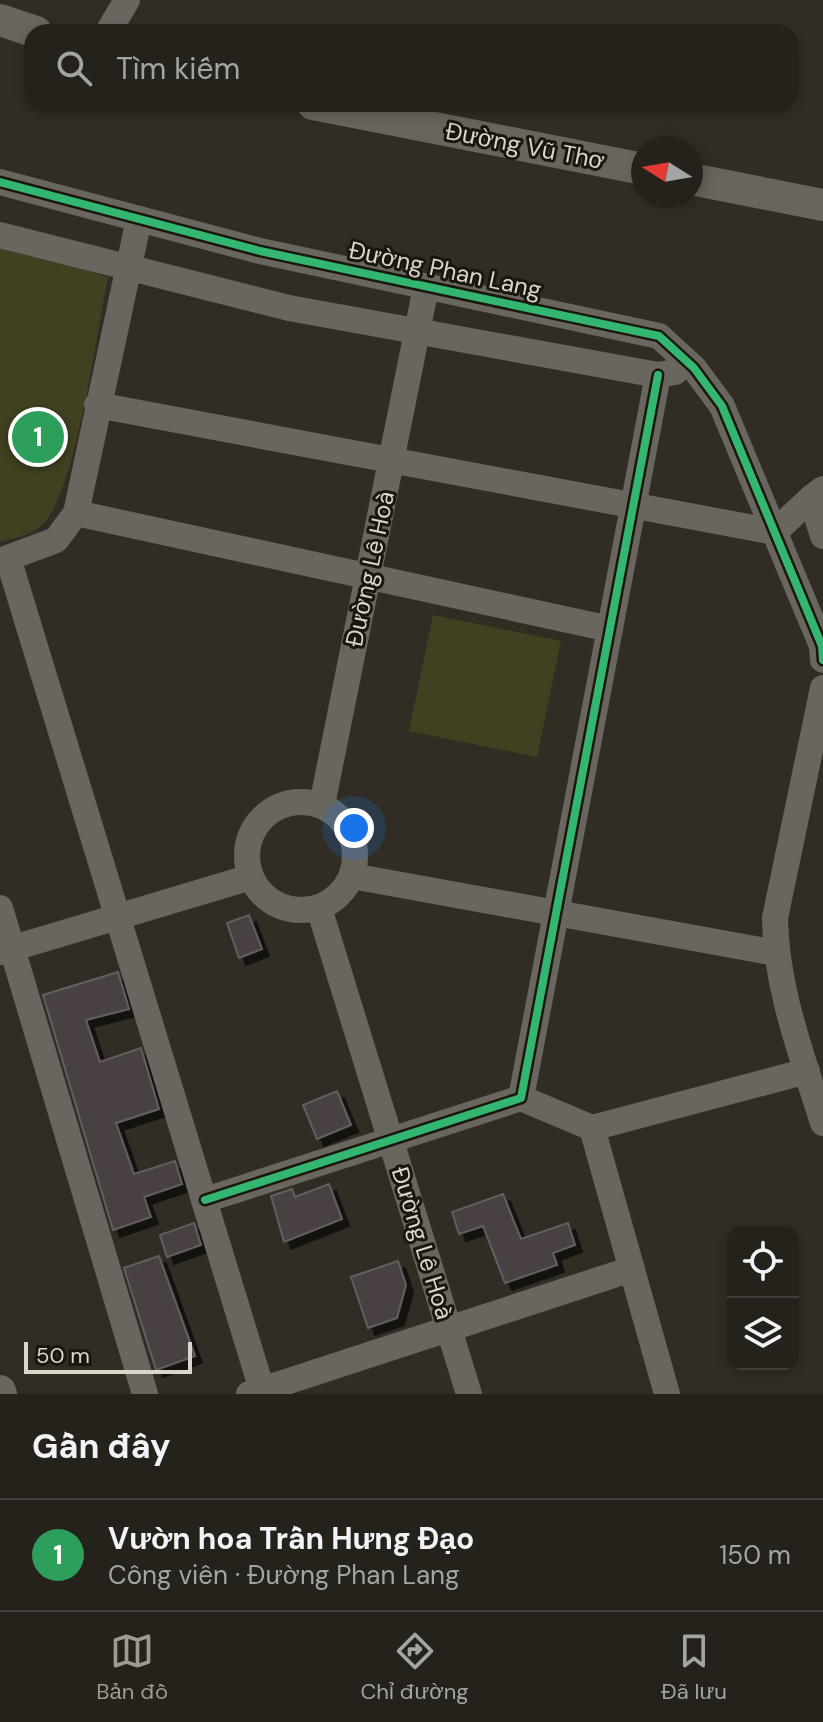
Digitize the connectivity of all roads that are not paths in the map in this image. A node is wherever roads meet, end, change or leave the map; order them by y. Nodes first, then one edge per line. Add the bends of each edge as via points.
1 (127, 0) edge
2 (0, 20) edge
3 (113, 24) edge
4 (24, 28) edge
5 (354, 112) edge
6 (631, 167) edge
7 (703, 181) edge
8 (0, 182) edge
9 (823, 205) edge
10 (139, 219) junction
11 (0, 235) edge
12 (129, 270) junction
13 (426, 287) junction
14 (419, 332) junction
15 (694, 368) junction
16 (658, 375) junction
17 (97, 405) junction
18 (392, 461) junction
19 (817, 494) edge
20 (633, 506) junction
21 (76, 513) junction
22 (775, 532) junction
23 (823, 536) edge
24 (4, 559) edge
25 (368, 577) junction
26 (610, 629) junction
27 (823, 660) edge
28 (823, 688) edge
29 (322, 805) junction
30 (352, 876) junction
31 (251, 877) junction
32 (0, 908) edge
33 (319, 908) junction
34 (556, 913) junction
35 (120, 916) junction
36 (6, 950) edge
37 (776, 953) junction
38 (807, 1071) junction
39 (521, 1098) junction
40 (823, 1123) edge
41 (592, 1128) junction
42 (391, 1140) junction
43 (205, 1200) junction
44 (632, 1269) junction
45 (449, 1328) junction
46 (255, 1392) edge
47 (145, 1394) edge
48 (469, 1394) edge
49 (667, 1394) edge

1 - 3 street
2 - 4 main road
5 - 6 main road, Đường Vũ Thơ
7 - 9 main road
8 - 10 street, Đường Phan Lang
10 - 12 street
10 - 13 street, Đường Phan Lang
11 - 12 street
12 - 14 street
12 - 17 street
13 - 14 street, Đường Lê Hoà
13 - 15 street, Đường Phan Lang via 659,336
14 - 16 street
14 - 18 street, Đường Lê Hoà
15 - 16 street
15 - 22 street, Đường Phan Lang via 722,406
16 - 20 street
17 - 18 street
17 - 21 street
18 - 20 street
18 - 25 street, Đường Lê Hoà
19 - 22 street
19 - 23 street
20 - 22 street
20 - 26 street
21 - 24 street via 56,540
21 - 25 street
22 - 27 street, Đường Phan Lang
24 - 35 street
25 - 26 street
25 - 29 street, Đường Lê Hoà
26 - 34 street
28 - 37 street via 775,918
29 - 30 street via 347,827 355,859
29 - 31 street via 285,804 256,825 246,860
30 - 33 street via 344,890
30 - 34 street
31 - 33 street via 271,902 303,911
31 - 35 street
32 - 36 street
33 - 42 street, Đường Lê Hoà
34 - 37 street
34 - 39 street
35 - 36 street
35 - 43 street
36 - 47 street
37 - 38 street
38 - 40 street
38 - 41 street
39 - 41 street
39 - 42 street
41 - 44 street
42 - 43 street
42 - 45 street, Đường Lê Hoà
43 - 46 street
44 - 45 street
44 - 49 street
45 - 46 street
45 - 48 street, Đường Lê Hoà

